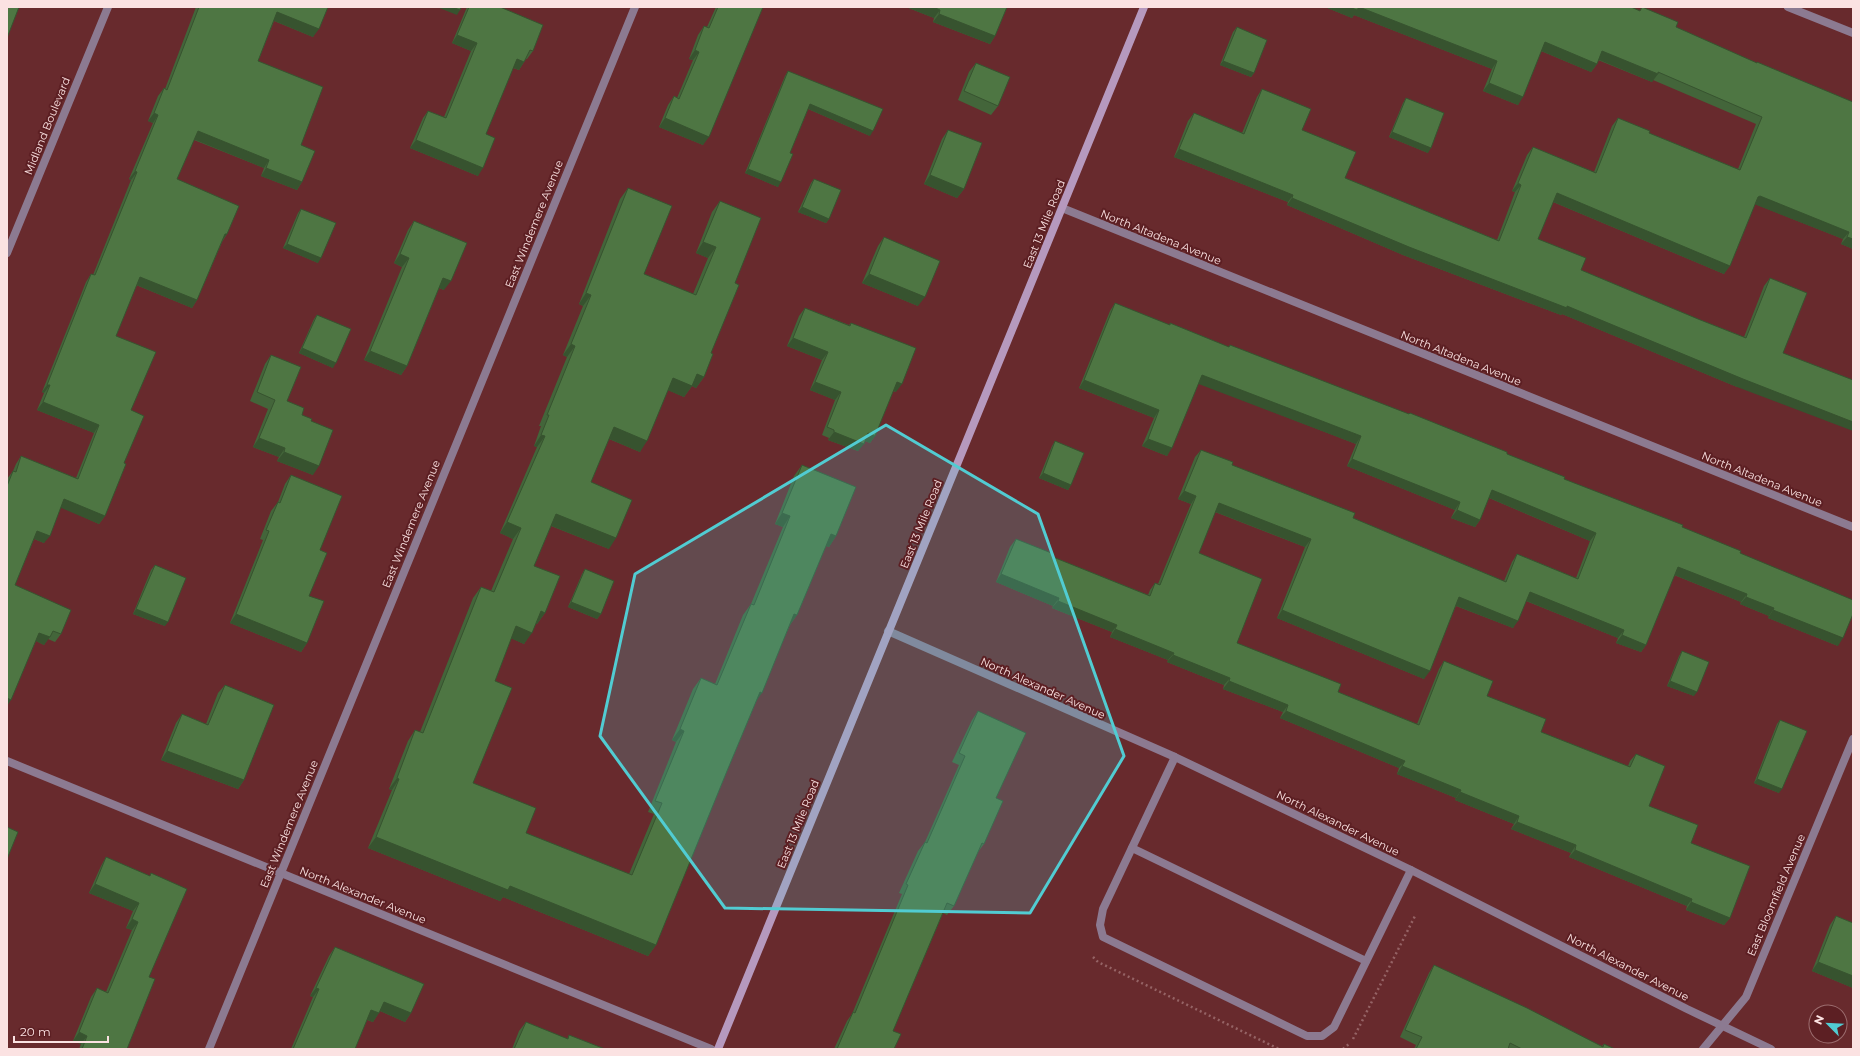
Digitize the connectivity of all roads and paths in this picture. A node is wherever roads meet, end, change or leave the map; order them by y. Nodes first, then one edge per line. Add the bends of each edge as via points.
1 (108, 7) edge
2 (635, 7) edge
3 (1144, 7) edge
4 (1788, 7) edge
5 (1853, 33) edge
6 (1062, 208) junction
7 (7, 253) edge
8 (1853, 528) edge
9 (888, 631) junction
10 (1853, 740) edge
11 (1175, 758) junction
12 (7, 761) edge
13 (1132, 848) junction
14 (1411, 870) junction
15 (281, 873) junction
16 (1416, 914) dead end
17 (1366, 961) junction
18 (1723, 1026) junction
19 (209, 1049) edge
20 (712, 1049) edge
21 (718, 1049) edge
22 (1343, 1049) edge
23 (1703, 1049) edge
24 (1771, 1049) edge

1 - 7 street, Midland Boulevard
2 - 15 street, East Windemere Avenue
3 - 6 main road, East 13 Mile Road
4 - 5 street
6 - 8 street, North Altadena Avenue
6 - 9 main road, East 13 Mile Road
9 - 11 street, North Alexander Avenue
9 - 21 main road, East 13 Mile Road
10 - 18 street, East Bloomfield Avenue via 1748,992
11 - 13 street
11 - 14 street, North Alexander Avenue
12 - 15 street, North Alexander Avenue
13 - 17 street
13 - 17 street via 1103,910 1100,924 1103,937 1207,988 1307,1036 1322,1036 1334,1027
14 - 17 street
14 - 18 street, North Alexander Avenue
15 - 19 street, East Windemere Avenue
15 - 20 street, North Alexander Avenue
16 - 22 path via 1356,1035
18 - 23 street, East Bloomfield Avenue
18 - 24 street, North Alexander Avenue

